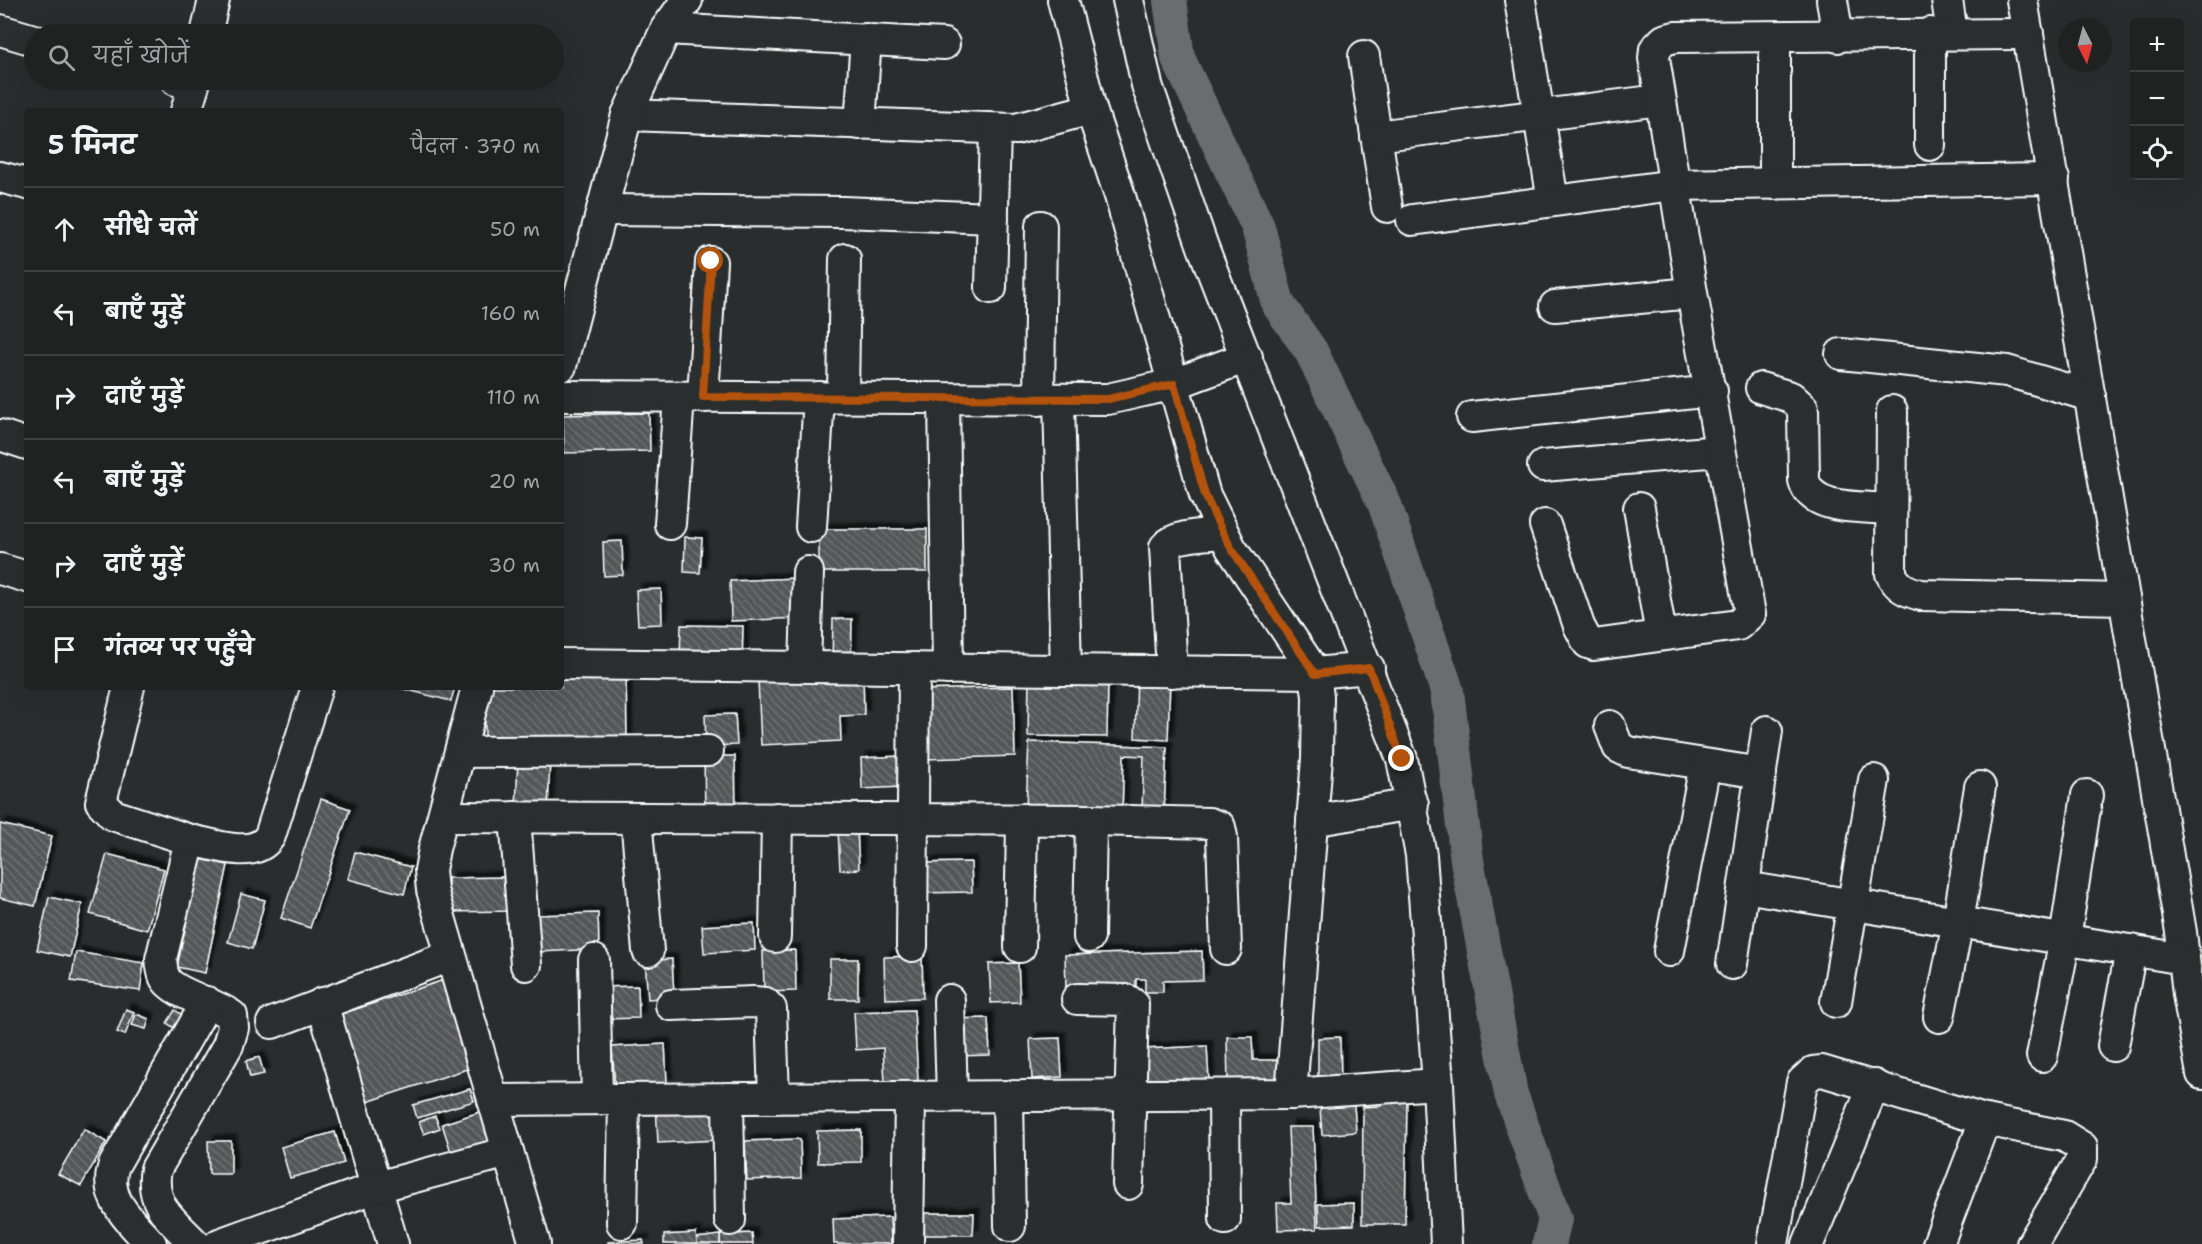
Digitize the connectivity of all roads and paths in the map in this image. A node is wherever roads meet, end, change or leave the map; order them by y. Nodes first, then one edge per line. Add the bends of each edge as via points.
1 (214, 0) edge
2 (687, 0) edge
3 (1062, 0) edge
4 (1128, 0) edge
5 (1520, 0) edge
6 (1832, 0) edge
7 (1947, 0) edge
8 (2022, 0) edge
9 (208, 24) edge
10 (666, 29) junction
11 (0, 30) edge
12 (1941, 33) junction
13 (2028, 34) junction
14 (24, 37) edge
15 (1838, 37) junction
16 (1775, 38) junction
17 (866, 39) junction
18 (944, 44) dead end
19 (1364, 56) dead end
20 (1660, 100) junction
21 (1091, 109) junction
22 (627, 115) junction
23 (1538, 117) junction
24 (860, 124) junction
25 (995, 129) junction
26 (1376, 136) junction
27 (1930, 145) dead end
28 (0, 177) edge
29 (2054, 179) junction
30 (24, 183) edge
31 (1775, 184) junction
32 (1674, 185) junction
33 (1553, 201) junction
34 (602, 210) junction
35 (993, 218) junction
36 (1041, 226) dead end
37 (846, 259) dead end
38 (711, 261) dead end
39 (991, 288) dead end
40 (1692, 293) junction
41 (1555, 306) dead end
42 (1841, 354) dead end
43 (564, 355) edge
44 (1247, 357) junction
45 (1174, 384) junction
46 (1761, 388) dead end
47 (1712, 391) junction
48 (564, 396) edge
49 (2090, 396) junction
50 (691, 397) junction
51 (831, 397) junction
52 (944, 399) junction
53 (1049, 400) junction
54 (1892, 411) dead end
55 (1472, 417) dead end
56 (0, 435) edge
57 (24, 443) edge
58 (1720, 451) junction
59 (1543, 466) dead end
60 (1639, 508) dead end
61 (1891, 509) junction
62 (670, 524) dead end
63 (1545, 525) dead end
64 (811, 527) dead end
65 (1223, 533) junction
66 (0, 569) edge
67 (808, 572) dead end
68 (24, 577) edge
69 (2124, 599) junction
70 (1661, 635) junction
71 (564, 664) edge
72 (805, 667) junction
73 (914, 668) junction
74 (1369, 668) junction
75 (948, 669) junction
76 (1066, 670) junction
77 (1172, 672) junction
78 (1315, 674) junction
79 (128, 690) edge
80 (316, 690) edge
81 (476, 690) edge
82 (1610, 726) dead end
83 (1767, 731) dead end
84 (708, 751) dead end
85 (461, 752) junction
86 (1706, 765) junction
87 (1761, 773) junction
88 (1874, 780) dead end
89 (1980, 787) dead end
90 (2087, 795) dead end
91 (1413, 804) junction
92 (444, 817) junction
93 (515, 817) junction
94 (636, 818) junction
95 (777, 818) junction
96 (915, 819) junction
97 (1022, 819) junction
98 (1091, 820) junction
99 (1312, 821) junction
100 (190, 840) junction
101 (1744, 887) junction
102 (1851, 905) junction
103 (1958, 922) junction
104 (775, 937) dead end
105 (1089, 938) dead end
106 (2065, 939) junction
107 (912, 946) dead end
108 (1020, 947) dead end
109 (1226, 949) dead end
110 (2131, 950) junction
111 (648, 951) dead end
112 (1669, 951) dead end
113 (450, 956) junction
114 (2184, 958) junction
115 (594, 960) dead end
116 (1732, 964) dead end
117 (526, 965) dead end
118 (1077, 999) dead end
119 (949, 1000) dead end
120 (207, 1002) junction
121 (1836, 1002) dead end
122 (322, 1003) junction
123 (671, 1005) dead end
124 (1939, 1017) dead end
125 (272, 1023) dead end
126 (2113, 1046) dead end
127 (2042, 1056) dead end
128 (2202, 1074) edge
129 (1438, 1084) junction
130 (1874, 1085) junction
131 (1291, 1094) junction
132 (1130, 1095) junction
133 (1224, 1095) junction
134 (952, 1096) junction
135 (1008, 1096) junction
136 (910, 1097) junction
137 (728, 1098) junction
138 (774, 1098) junction
139 (610, 1099) junction
140 (493, 1100) junction
141 (1985, 1120) junction
142 (508, 1152) junction
143 (1128, 1184) dead end
144 (377, 1188) junction
145 (1225, 1219) dead end
146 (730, 1220) dead end
147 (622, 1223) dead end
148 (1010, 1226) dead end
149 (151, 1244) edge
150 (195, 1244) edge
151 (219, 1244) edge
152 (393, 1244) edge
153 (536, 1244) edge
154 (908, 1244) edge
155 (1446, 1244) edge
156 (1773, 1244) edge
157 (1808, 1244) edge
158 (1938, 1244) edge
159 (2032, 1244) edge

1 - 9 street
2 - 10 street
3 - 21 street
4 - 44 street via 1147,85 1203,247
5 - 23 street
6 - 15 street
7 - 12 street
8 - 13 street
10 - 17 street
10 - 22 street
11 - 14 street
12 - 13 street
12 - 15 street
12 - 27 street
13 - 29 street
15 - 16 street
16 - 20 street via 1664,40 1654,49
16 - 31 street
17 - 18 street
17 - 24 street
19 - 26 street
20 - 23 street
20 - 32 street
21 - 25 street via 1038,125
21 - 45 street
22 - 24 street
22 - 34 street
23 - 26 street
23 - 33 street
24 - 25 street
25 - 35 street
26 - 33 street via 1399,214
28 - 30 street
29 - 31 street
29 - 49 street
31 - 32 street
32 - 33 street
32 - 40 street
34 - 35 street
34 - 43 street
35 - 39 street
36 - 53 street
37 - 51 street
38 - 50 street
40 - 41 street
40 - 47 street
42 - 49 street via 2016,373
44 - 45 street
44 - 74 street
45 - 53 street via 1108,399
45 - 65 street via 1205,495
46 - 61 street via 1791,397 1803,408 1806,490 1830,503
47 - 55 street
47 - 58 street
48 - 50 street
49 - 69 street
50 - 51 street
50 - 62 street
51 - 52 street
51 - 64 street
52 - 53 street
52 - 75 street
53 - 76 street
54 - 61 street
56 - 57 street
58 - 59 street
58 - 70 street via 1750,614 1738,625
60 - 70 street
61 - 69 street via 1891,574 1905,591 1921,595
63 - 70 street via 1588,643
65 - 77 street via 1180,539 1165,547
65 - 78 street
66 - 68 street
67 - 72 street
69 - 114 street
71 - 72 street
72 - 73 street
73 - 75 street
73 - 96 street
74 - 78 street
74 - 91 street via 1399,747
75 - 76 street
76 - 77 street
77 - 78 street
78 - 99 street via 1318,697
79 - 100 street via 101,802 113,815
80 - 100 street via 265,844 243,850
81 - 85 street
82 - 86 street via 1618,747 1628,752
83 - 87 street
84 - 85 street
85 - 92 street
86 - 87 street
86 - 112 street
87 - 101 street
88 - 102 street
89 - 103 street
90 - 106 street
91 - 99 street
91 - 129 street via 1421,855
92 - 93 street
92 - 113 street via 430,870
93 - 94 street
93 - 117 street
94 - 95 street
94 - 111 street
95 - 96 street
95 - 104 street
96 - 97 street
96 - 107 street
97 - 98 street
97 - 108 street
98 - 105 street
98 - 109 street via 1209,823 1220,828
99 - 131 street
100 - 120 street via 161,959 162,969 171,986
101 - 102 street
101 - 116 street
102 - 103 street
102 - 121 street
103 - 106 street
103 - 124 street
106 - 110 street
106 - 127 street
110 - 114 street
110 - 126 street
113 - 122 street
113 - 140 street
114 - 128 street
115 - 139 street
118 - 132 street via 1127,1000 1133,1004
119 - 134 street
120 - 149 street via 109,1178 118,1205
120 - 150 street via 232,1017 228,1045 156,1169 152,1186 156,1200
122 - 125 street
122 - 144 street
123 - 138 street via 765,1003 771,1009
129 - 131 street
129 - 155 street
130 - 141 street
130 - 156 street via 1822,1071 1813,1072 1802,1082
130 - 157 street
131 - 133 street
132 - 133 street
132 - 135 street
132 - 143 street
133 - 145 street
134 - 135 street
134 - 136 street
135 - 148 street
136 - 138 street
136 - 154 street
137 - 138 street
137 - 139 street
137 - 146 street
139 - 140 street
139 - 147 street
140 - 142 street
141 - 158 street
141 - 159 street via 2064,1136 2082,1147 2082,1159
142 - 144 street
142 - 153 street
144 - 151 street
144 - 152 street

